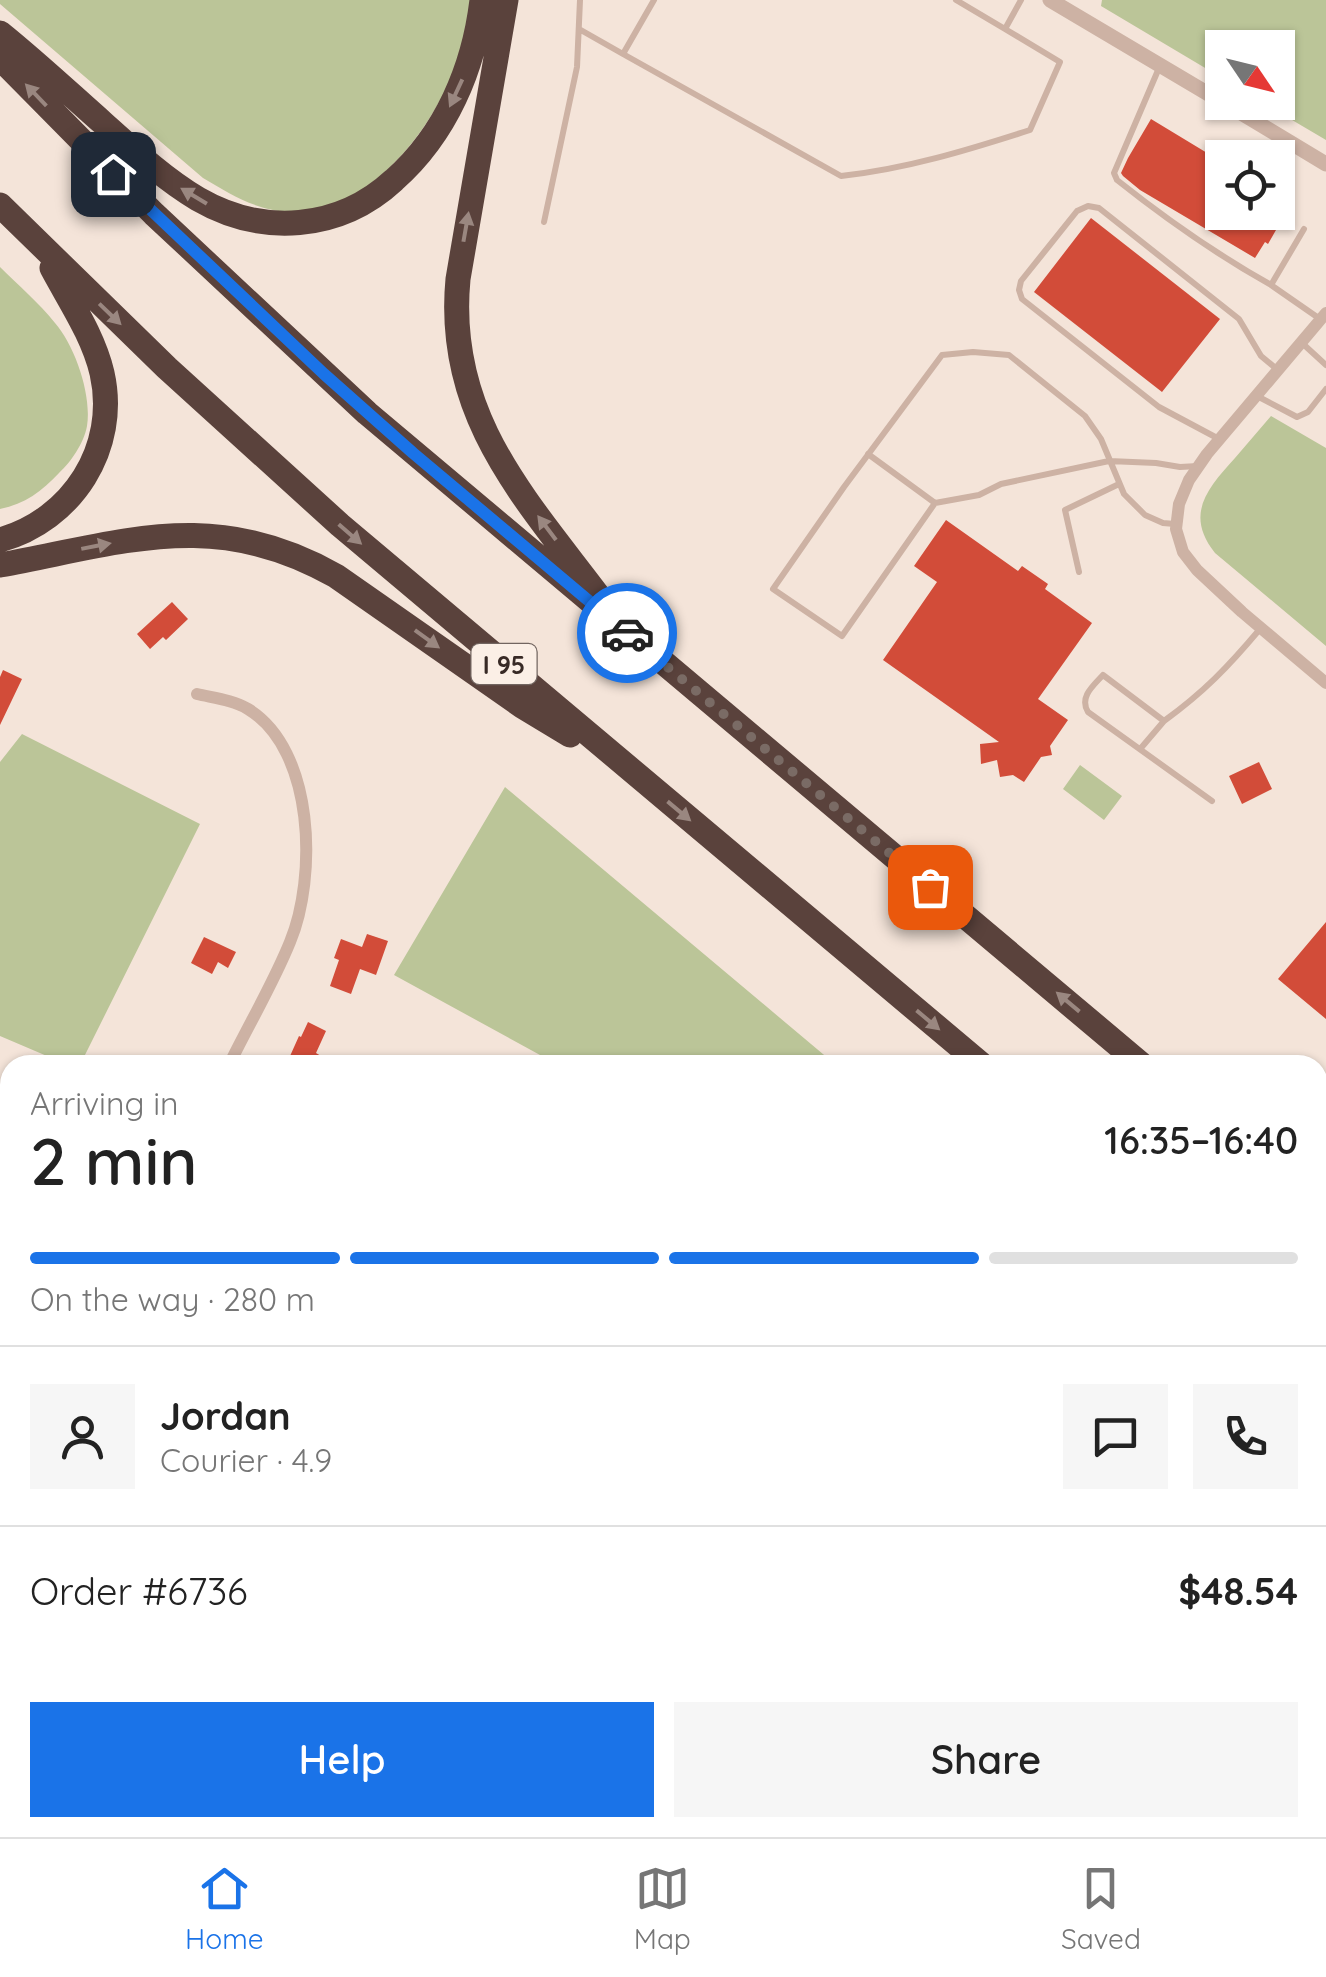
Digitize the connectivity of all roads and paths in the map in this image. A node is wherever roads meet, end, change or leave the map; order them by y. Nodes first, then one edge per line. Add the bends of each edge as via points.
1 (482, 0) edge
2 (506, 0) edge
3 (580, 0) edge
4 (654, 0) edge
5 (956, 0) edge
6 (1022, 0) edge
7 (1050, 0) edge
8 (579, 30) junction
9 (1005, 30) junction
10 (0, 34) edge
11 (623, 54) junction
12 (0, 58) edge
13 (1160, 65) junction
14 (1205, 91) edge
15 (1253, 120) edge
16 (1326, 164) edge
17 (0, 205) edge
18 (544, 222) dead end
19 (1304, 229) dead end
20 (40, 246) junction
21 (1271, 285) junction
22 (1323, 316) edge
23 (1302, 343) junction
24 (1326, 365) edge
25 (1279, 370) junction
26 (1326, 389) edge
27 (1257, 396) junction
28 (1220, 439) junction
29 (868, 454) junction
30 (1109, 461) junction
31 (1199, 466) junction
32 (1119, 484) junction
33 (935, 503) junction
34 (1176, 524) junction
35 (0, 540) edge
36 (0, 565) edge
37 (1079, 572) dead end
38 (1261, 628) junction
39 (628, 634) junction
40 (1326, 683) edge
41 (197, 694) dead end
42 (1164, 722) junction
43 (1141, 748) junction
44 (633, 772) junction
45 (1212, 801) dead end
46 (234, 1055) edge
47 (970, 1055) edge
48 (1130, 1055) edge

1 -> 10 highway via 461,84 415,159 358,206 297,224 245,218 189,193
39 -> 2 highway via 501,462 461,366 458,279
3 - 8 lane
4 - 11 lane
5 - 9 lane
6 - 9 lane
7 - 13 street
8 - 11 lane
8 - 18 lane via 578,67
9 - 11 lane via 1060,62 1030,130 948,156 841,176
39 -> 12 highway via 324,374
13 - 14 street
13 - 21 lane via 1114,173 1117,180
15 - 16 street
17 - 20 highway, I 95
19 - 21 lane
20 - 35 highway via 92,344 104,386 104,422 94,458 70,498 32,527
20 -> 44 highway, I 95 via 296,486
21 - 22 lane
22 - 23 street
23 - 24 lane
23 - 25 street
25 - 27 street
25 - 28 lane via 1227,309 1098,208 1076,210 1021,281 1022,299 1160,407
26 - 27 lane via 1297,416
27 - 28 street
28 - 31 street
29 - 30 lane via 942,356 973,352 1009,355 1085,416
29 - 33 lane
29 - 33 lane via 773,588 842,636
30 - 31 lane
30 - 32 lane
30 - 33 lane
31 - 34 street via 1178,504
32 - 34 lane via 1145,515
32 - 37 lane via 1065,510
34 - 38 street via 1183,552 1197,570
36 -> 44 highway via 171,534 276,549 350,584 522,706
38 - 40 street
38 - 42 lane via 1221,674
48 -> 39 highway
41 - 46 street via 237,703 264,722 295,774 304,810 303,899 291,940
42 - 43 lane
42 - 43 lane via 1103,675 1086,695 1085,709
43 - 45 lane
44 -> 47 highway, I 95

